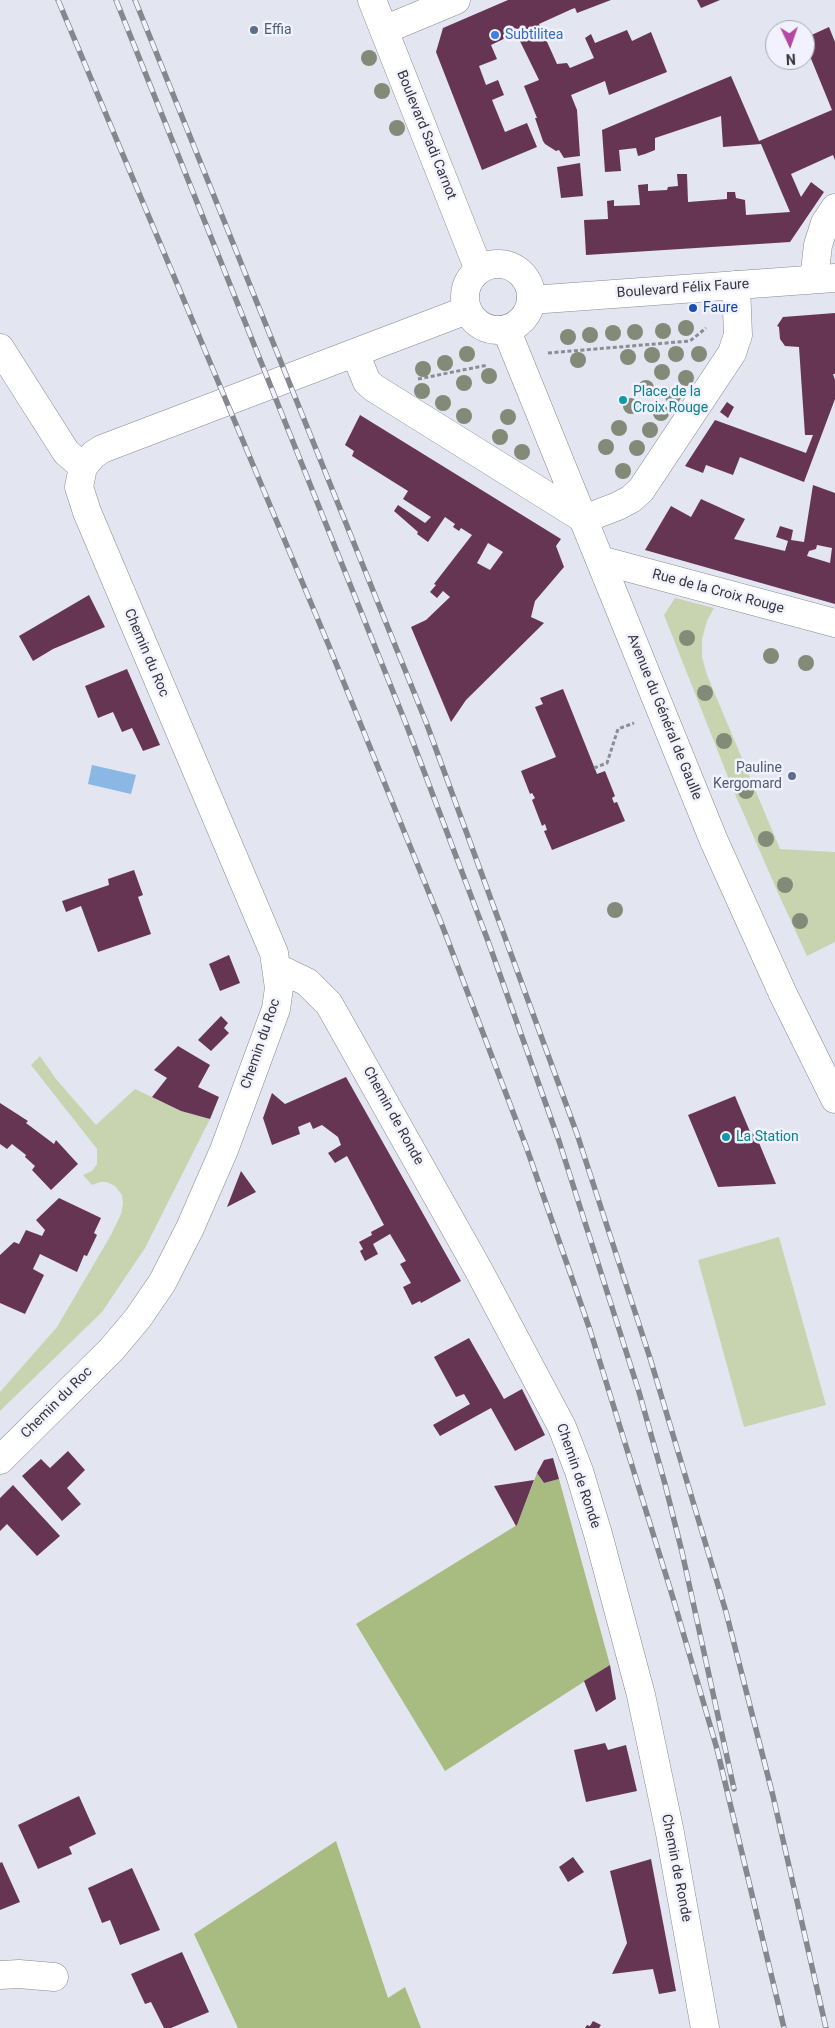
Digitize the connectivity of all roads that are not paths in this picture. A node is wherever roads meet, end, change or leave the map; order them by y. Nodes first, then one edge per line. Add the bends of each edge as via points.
1 (372, 0) edge
2 (456, 0) edge
3 (384, 30) junction
4 (835, 208) edge
5 (478, 270) junction
6 (824, 278) edge
7 (736, 285) junction
8 (531, 300) junction
9 (467, 310) junction
10 (506, 329) junction
11 (0, 348) edge
12 (355, 353) junction
13 (84, 467) junction
14 (584, 520) junction
15 (600, 560) junction
16 (835, 623) edge
17 (278, 968) junction
18 (835, 1099) edge
19 (0, 1460) edge
20 (0, 1975) edge
21 (54, 1977) dead end
22 (705, 2028) edge

1 - 3 street, Boulevard Sadi Carnot
2 - 3 street
3 - 5 street, Boulevard Sadi Carnot
4 - 6 street via 825,223 818,245
5 - 8 street via 499,264 514,268 526,279
5 - 9 street via 466,288
6 - 7 street, Boulevard Félix Faure
7 - 8 street, Boulevard Félix Faure
7 - 14 street via 738,335 732,353 641,490 618,506
8 - 10 street via 523,318
9 - 10 street via 479,325 488,329
9 - 12 street
10 - 14 street, Avenue du Général de Gaulle
11 - 13 street via 66,452
12 - 13 street via 102,449
12 - 14 street via 367,382 374,388
13 - 17 street, Chemin du Roc via 79,487 87,512
14 - 15 street, Avenue du Général de Gaulle
15 - 16 street, Rue de la Croix Rouge
15 - 18 street, Avenue du Général de Gaulle via 726,868
17 - 19 street, Chemin du Roc via 276,1009 209,1185 162,1283 112,1349
17 - 22 street, Chemin de Ronde via 306,982 329,1004 483,1278 562,1427 598,1534 641,1696 670,1833
20 - 21 street

